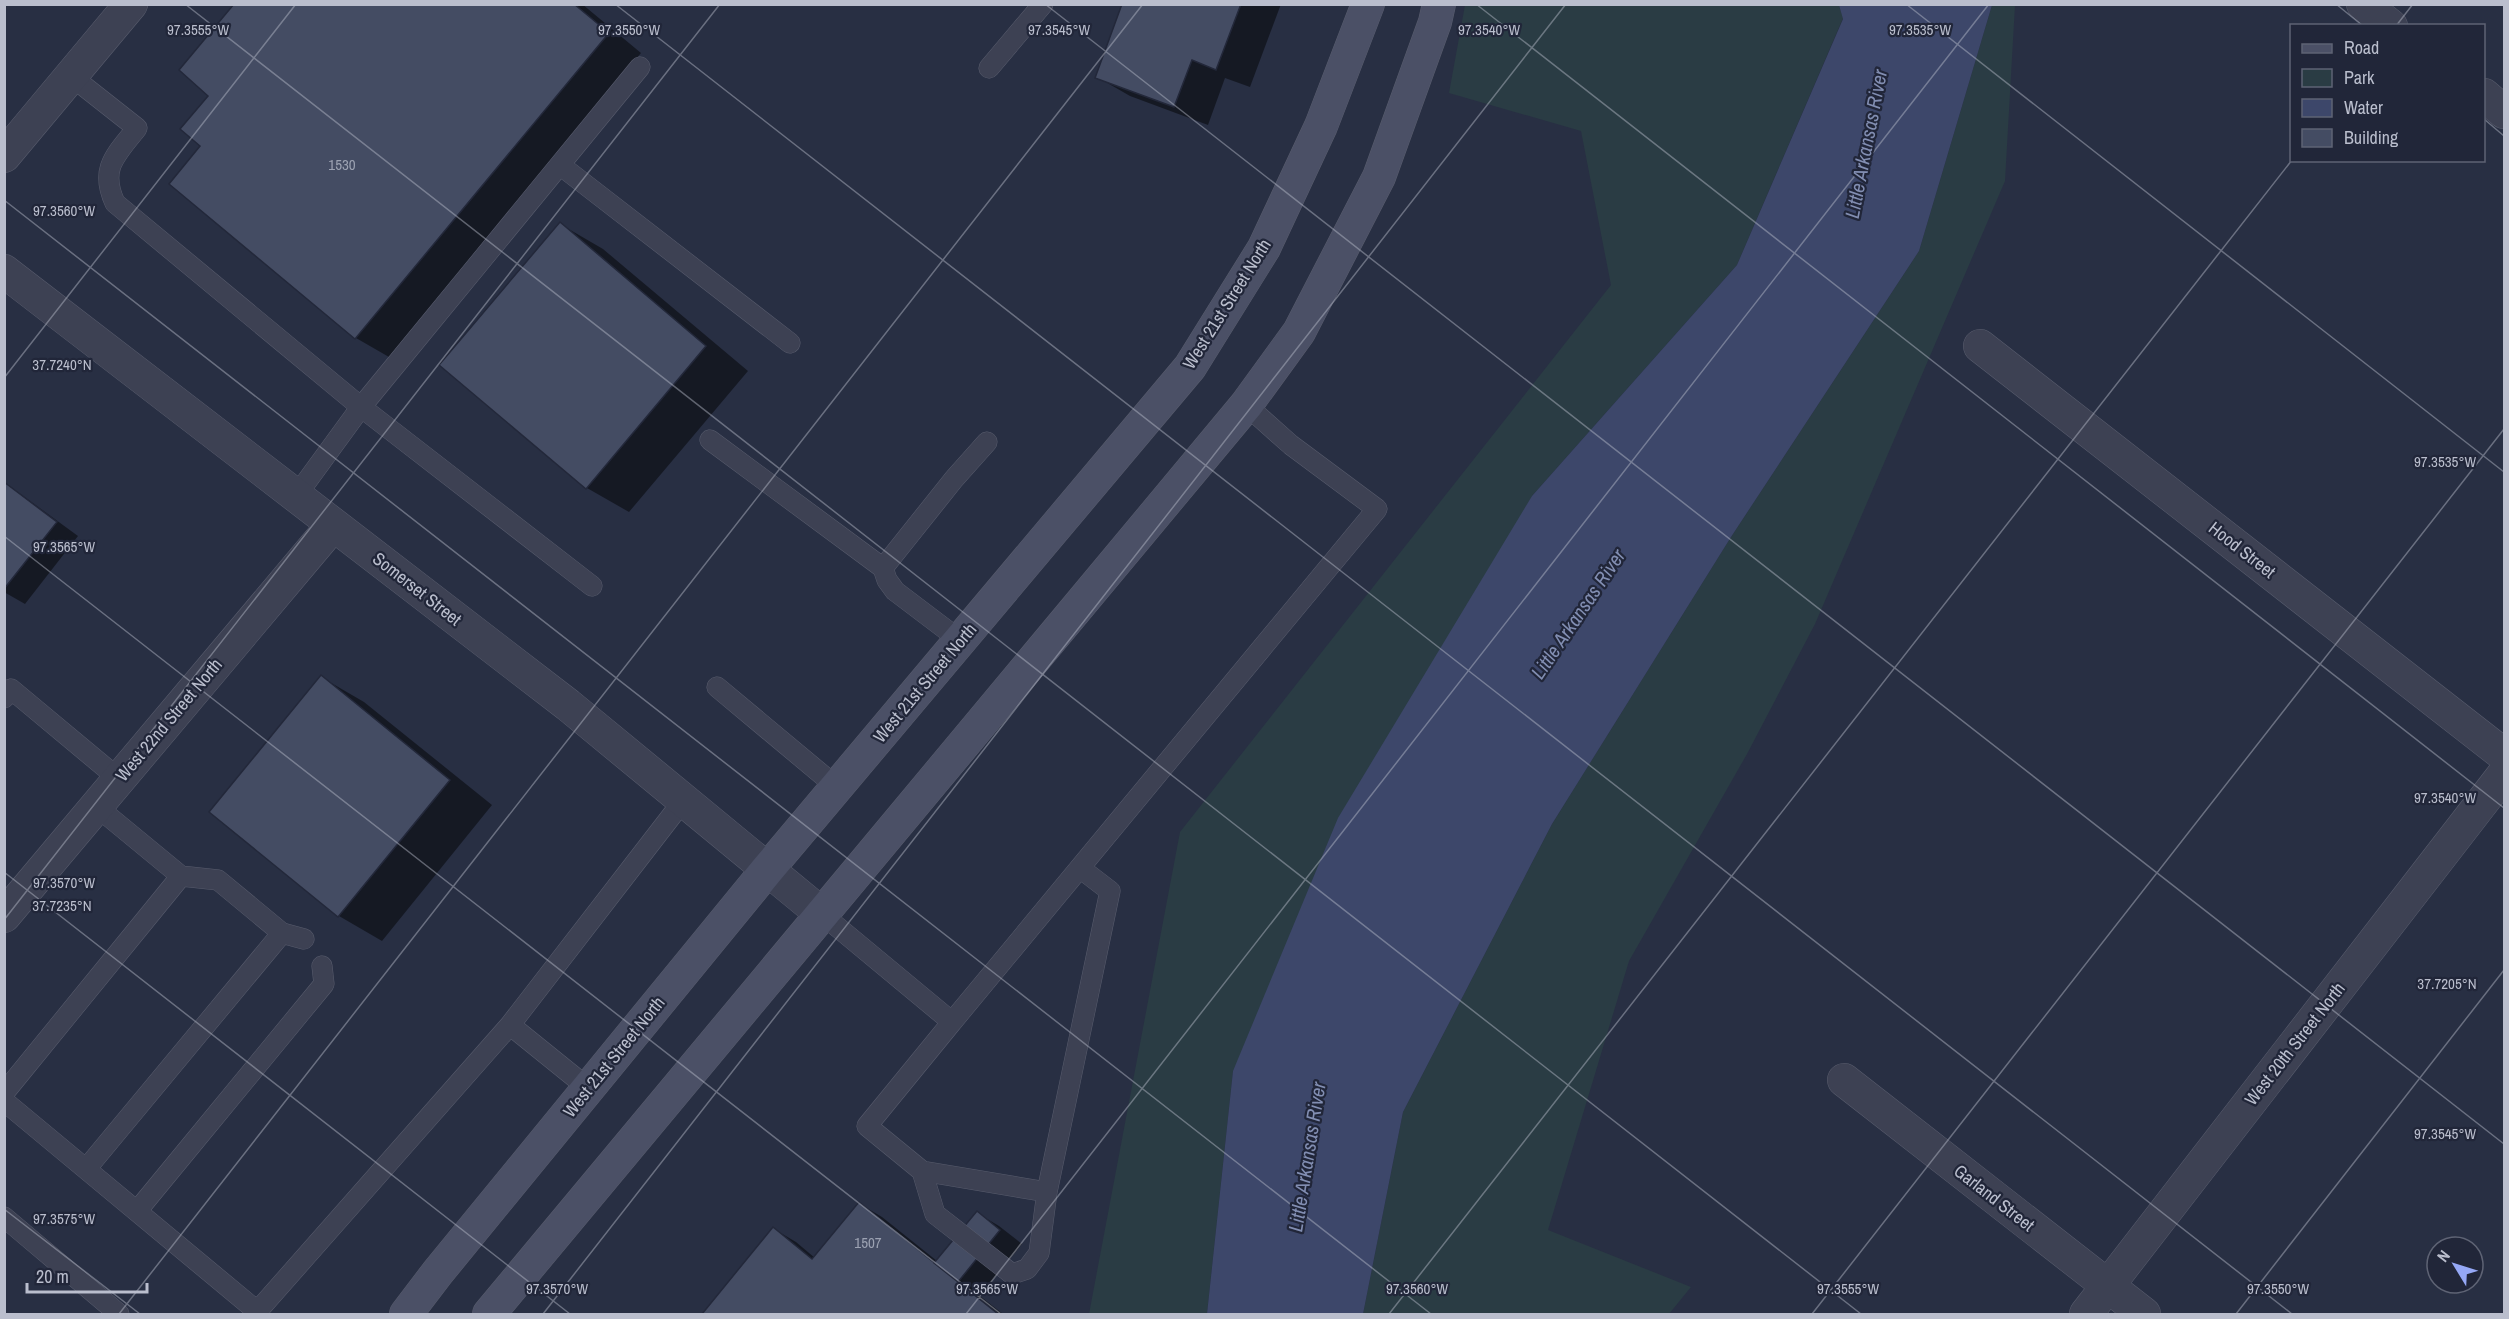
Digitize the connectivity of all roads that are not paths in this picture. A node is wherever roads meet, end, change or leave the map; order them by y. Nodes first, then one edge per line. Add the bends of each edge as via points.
1 (130, 4) edge
2 (1043, 4) edge
3 (1368, 4) edge
4 (1439, 4) edge
5 (2363, 4) edge
6 (2388, 24) edge
7 (640, 67) dead end
8 (988, 68) dead end
9 (71, 76) junction
10 (2485, 96) edge
11 (2505, 112) edge
12 (4, 156) edge
13 (560, 165) junction
14 (7, 277) edge
15 (790, 343) dead end
16 (1980, 346) dead end
17 (1246, 405) junction
18 (361, 407) junction
19 (710, 440) dead end
20 (987, 442) dead end
21 (296, 496) junction
22 (333, 525) junction
23 (883, 568) junction
24 (592, 586) dead end
25 (961, 641) junction
26 (717, 687) dead end
27 (4, 698) edge
28 (2505, 754) edge
29 (2505, 774) edge
30 (119, 779) junction
31 (837, 788) junction
32 (683, 801) junction
33 (96, 806) junction
34 (1080, 868) junction
35 (767, 870) junction
36 (181, 876) junction
37 (823, 915) junction
38 (4, 916) edge
39 (282, 933) junction
40 (304, 939) dead end
41 (322, 966) dead end
42 (952, 1022) junction
43 (510, 1025) junction
44 (1844, 1080) dead end
45 (588, 1088) junction
46 (4, 1093) edge
47 (4, 1101) edge
48 (86, 1169) junction
49 (922, 1171) junction
50 (1047, 1192) junction
51 (137, 1211) junction
52 (4, 1217) edge
53 (2108, 1287) junction
54 (257, 1313) edge
55 (119, 1314) edge
56 (406, 1314) edge
57 (489, 1314) edge
58 (2086, 1314) edge
59 (2144, 1314) edge

1 - 9 street
2 - 8 lane
3 - 25 main road, West 21st Street North via 1321,126 1264,248 1190,367
4 - 17 main road via 1436,22 1379,177 1299,332
5 - 6 street
7 - 13 lane
9 - 12 street
9 - 18 lane via 137,128 110,164 108,188 115,203
10 - 11 street
13 - 15 lane
13 - 18 lane
14 - 21 street, Somerset Street
16 - 28 street, Hood Street
17 - 34 lane via 1377,509
17 - 37 main road
18 - 21 lane
18 - 24 lane
19 - 23 lane
20 - 23 lane
21 - 22 street, Somerset Street
22 - 30 street, West 22nd Street North
22 - 32 street, Somerset Street via 568,705
23 - 25 lane via 895,591
25 - 31 main road, West 21st Street North
26 - 31 lane
27 - 30 lane via 11,689
29 - 53 street, West 20th Street North
30 - 33 street, West 22nd Street North
31 - 35 main road, West 21st Street North
32 - 35 street, Somerset Street
32 - 43 lane
33 - 36 lane
33 - 38 street, West 22nd Street North
34 - 42 lane
34 - 50 lane via 1110,891
35 - 37 street, Somerset Street
35 - 45 main road, West 21st Street North
36 - 39 lane via 218,880
36 - 46 lane
37 - 42 lane
37 - 57 main road
39 - 40 lane
39 - 48 lane
41 - 51 lane via 324,984
42 - 49 lane via 867,1126
43 - 45 lane
43 - 54 lane
44 - 53 street, Garland Street
45 - 56 main road, West 21st Street North
47 - 48 lane
48 - 51 lane
49 - 50 lane
49 - 50 lane via 935,1214 1012,1274 1027,1269 1039,1253
51 - 54 lane
52 - 55 lane
53 - 58 street, West 20th Street North
53 - 59 street, Garland Street

